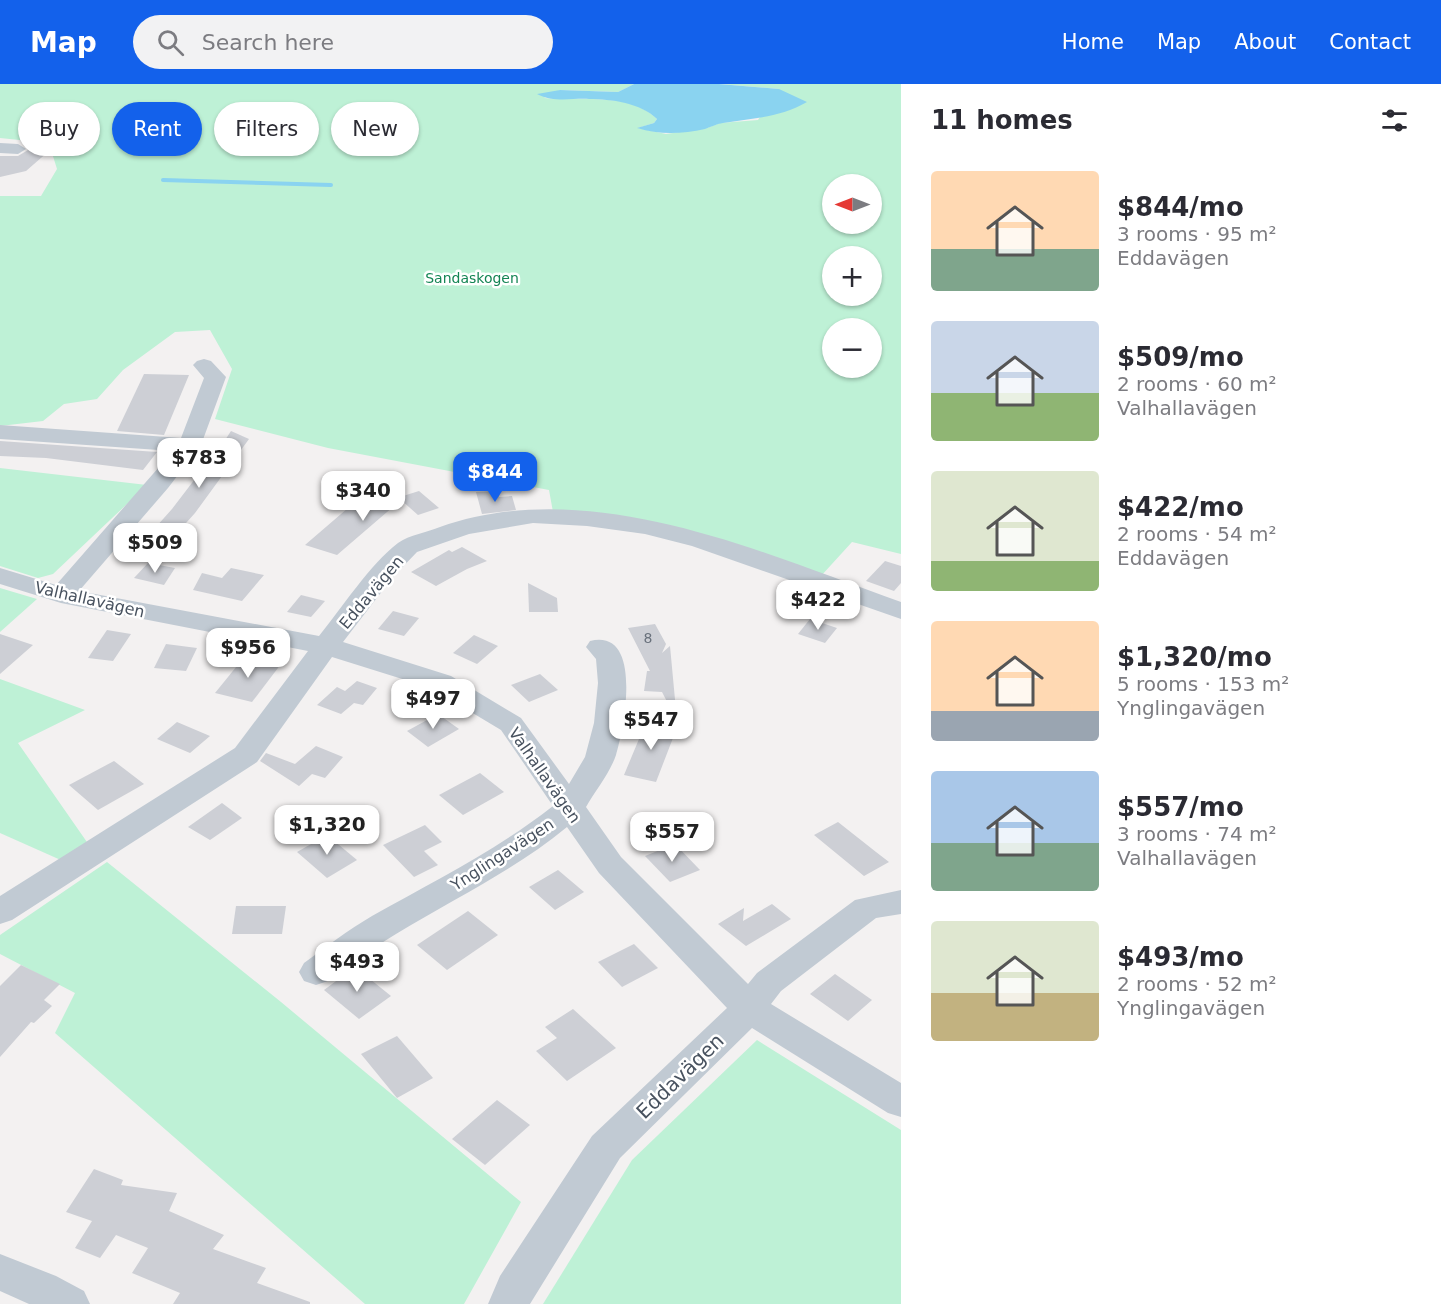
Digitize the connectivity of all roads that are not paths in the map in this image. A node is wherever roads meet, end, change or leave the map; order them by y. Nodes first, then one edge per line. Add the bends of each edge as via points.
1 (0, 148) edge
2 (18, 149) dead end
3 (204, 365) dead end
4 (0, 432) edge
5 (190, 445) junction
6 (0, 576) edge
7 (61, 595) junction
8 (901, 611) edge
9 (326, 646) junction
10 (600, 647) dead end
11 (569, 809) junction
12 (901, 902) edge
13 (0, 912) edge
14 (316, 972) dead end
15 (749, 1008) junction
16 (901, 1102) edge
17 (0, 1272) edge
18 (69, 1304) edge
19 (509, 1304) edge

1 - 2 street
3 - 5 street via 215,377
4 - 5 street
5 - 7 street
6 - 7 street, Valhallavägen
7 - 9 street, Valhallavägen
8 - 9 street, Eddavägen via 700,540 645,527 533,516 464,527 408,547
9 - 11 street, Valhallavägen via 441,682 511,724
9 - 13 street, Eddavägen via 246,755
10 - 11 street, Ynglingavägen via 610,658 609,723 600,757
11 - 14 street, Ynglingavägen via 537,835 468,879 382,926
11 - 15 street, Valhallavägen via 610,865
12 - 15 street, Eddavägen via 867,908 769,982
15 - 16 street, Valhallavägen
15 - 19 street, Eddavägen via 606,1147
17 - 18 street

